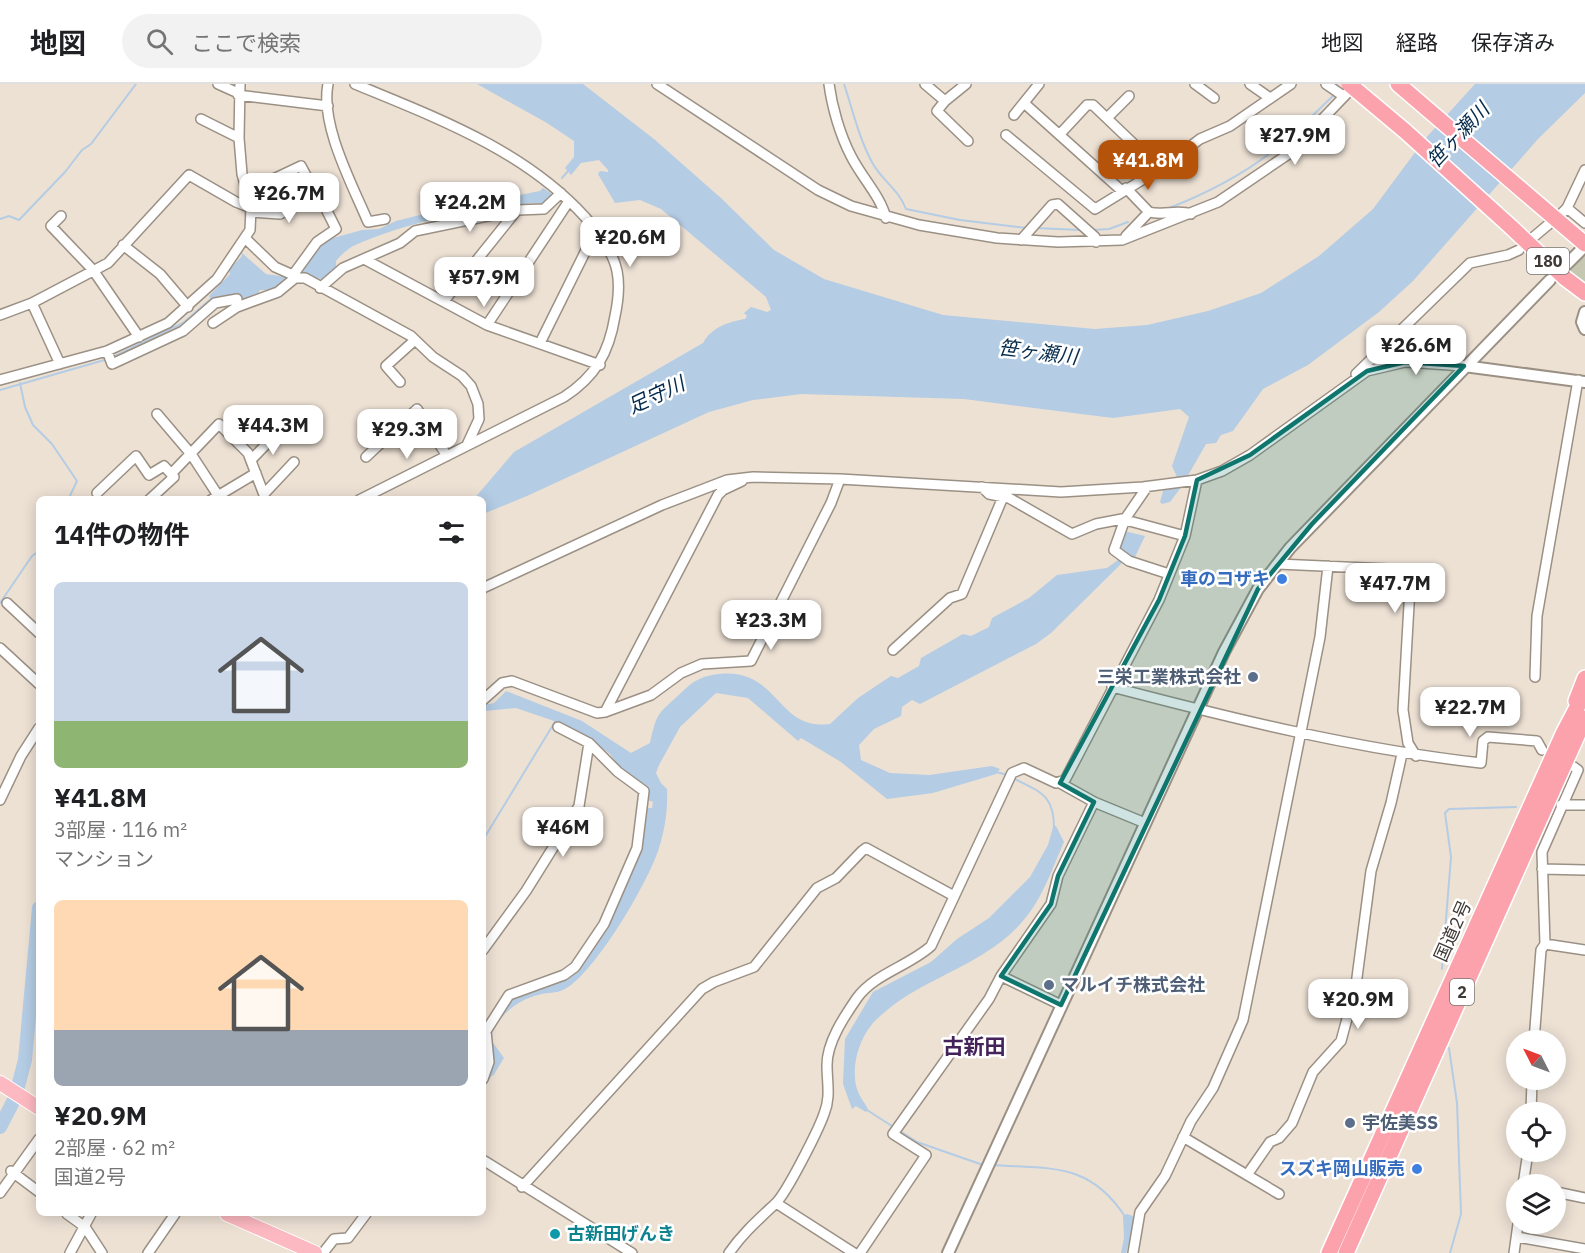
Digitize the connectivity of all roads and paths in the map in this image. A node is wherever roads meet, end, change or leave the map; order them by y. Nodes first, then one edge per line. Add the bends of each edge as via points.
1 (218, 84) edge
2 (328, 84) edge
3 (355, 84) edge
4 (657, 84) edge
5 (828, 84) edge
6 (925, 84) edge
7 (966, 84) edge
8 (1039, 84) edge
9 (1195, 84) edge
10 (1250, 84) edge
11 (1291, 84) edge
12 (1326, 84) edge
13 (1356, 84) edge
14 (1398, 84) edge
15 (239, 91) edge
16 (1341, 91) edge
17 (1129, 96) dead end
18 (1214, 98) dead end
19 (1270, 98) junction
20 (945, 101) junction
21 (1024, 103) junction
22 (328, 106) junction
23 (1014, 115) dead end
24 (201, 118) dead end
25 (1107, 118) junction
26 (1060, 134) junction
27 (1005, 135) dead end
28 (239, 138) junction
29 (968, 141) dead end
30 (1160, 169) junction
31 (1585, 170) edge
32 (1124, 190) junction
33 (246, 192) junction
34 (561, 193) junction
35 (316, 194) junction
36 (569, 201) junction
37 (251, 210) junction
38 (516, 210) junction
39 (1149, 212) junction
40 (1191, 214) junction
41 (61, 216) dead end
42 (886, 218) junction
43 (386, 219) dead end
44 (1585, 223) edge
45 (1549, 224) dead end
46 (596, 230) junction
47 (246, 239) junction
48 (1021, 240) junction
49 (1122, 240) junction
50 (1530, 240) dead end
51 (1096, 242) junction
52 (123, 245) junction
53 (1583, 247) edge
54 (1519, 250) dead end
55 (364, 259) junction
56 (1562, 269) dead end
57 (93, 270) junction
58 (294, 276) junction
59 (1550, 280) dead end
60 (320, 288) junction
61 (1585, 293) edge
62 (237, 299) dead end
63 (444, 301) junction
64 (32, 303) junction
65 (188, 307) junction
66 (1585, 312) edge
67 (0, 315) edge
68 (213, 323) dead end
69 (487, 325) junction
70 (1585, 330) edge
71 (139, 337) junction
72 (415, 340) junction
73 (540, 343) junction
74 (109, 356) junction
75 (60, 364) junction
76 (600, 365) junction
77 (1464, 366) junction
78 (0, 380) edge
79 (1582, 381) edge
80 (400, 382) dead end
81 (1349, 382) junction
82 (157, 414) dead end
83 (276, 434) dead end
84 (467, 445) junction
85 (190, 454) junction
86 (447, 456) junction
87 (366, 457) dead end
88 (251, 460) junction
89 (294, 462) dead end
90 (256, 473) junction
91 (171, 474) junction
92 (745, 478) junction
93 (840, 479) junction
94 (1197, 480) junction
95 (1150, 486) junction
96 (982, 487) junction
97 (97, 493) dead end
98 (153, 496) edge
99 (216, 496) edge
100 (220, 496) edge
101 (265, 496) edge
102 (266, 496) edge
103 (367, 496) edge
104 (1003, 497) junction
105 (1125, 519) junction
106 (1185, 536) junction
107 (1278, 564) junction
108 (1328, 566) junction
109 (1168, 574) junction
110 (486, 587) edge
111 (6, 603) dead end
112 (36, 630) edge
113 (0, 648) edge
114 (893, 650) dead end
115 (1535, 677) dead end
116 (1585, 678) edge
117 (36, 681) edge
118 (1112, 687) junction
119 (1585, 692) edge
120 (486, 697) edge
121 (1198, 710) junction
122 (604, 712) junction
123 (1578, 726) edge
124 (558, 727) dead end
125 (36, 733) edge
126 (1301, 733) junction
127 (589, 743) junction
128 (1542, 750) dead end
129 (1402, 754) junction
130 (1416, 756) junction
131 (1574, 767) dead end
132 (1060, 783) junction
133 (0, 800) edge
134 (1094, 802) junction
135 (1561, 805) junction
136 (1585, 805) edge
137 (1145, 823) junction
138 (1542, 869) junction
139 (1585, 870) edge
140 (954, 896) junction
141 (1545, 944) junction
142 (486, 946) edge
143 (1585, 950) edge
144 (1001, 976) junction
145 (1061, 1005) junction
146 (1535, 1030) edge
147 (486, 1031) edge
148 (486, 1031) edge
149 (486, 1070) edge
150 (0, 1083) edge
151 (36, 1106) edge
152 (1184, 1137) junction
153 (36, 1143) edge
154 (486, 1162) edge
155 (13, 1172) junction
156 (1247, 1175) junction
157 (522, 1187) junction
158 (36, 1190) edge
159 (0, 1193) edge
160 (1279, 1194) dead end
161 (1566, 1194) edge
162 (1585, 1198) edge
163 (776, 1203) junction
164 (70, 1216) edge
165 (90, 1216) edge
166 (174, 1216) edge
167 (232, 1216) edge
168 (364, 1216) edge
169 (87, 1229) junction
170 (1517, 1236) joint
171 (1585, 1249) edge
172 (70, 1253) edge
173 (102, 1253) edge
174 (148, 1253) edge
175 (315, 1253) edge
176 (323, 1253) edge
177 (632, 1253) edge
178 (729, 1253) edge
179 (854, 1253) edge
180 (860, 1253) edge
181 (948, 1253) edge
182 (1133, 1253) edge
183 (1329, 1253) edge
184 (1346, 1253) edge
185 (1514, 1253) edge

1 - 15 street
2 - 22 street
3 - 34 street via 480,139 521,161
4 - 42 street via 819,190
5 - 42 street via 850,155 883,205
6 - 20 street
7 - 20 street
8 - 21 street
9 - 18 street
10 - 19 street
11 - 19 street
12 - 16 street
13 - 16 street
14 - 53 highway, 180
15 - 22 street
15 - 28 street
16 - 40 street via 1290,153 1218,202
16 - 61 highway, 180, bridge via 1405,130
17 - 25 street
19 - 30 street via 1230,126 1200,139
20 - 29 street via 937,111
21 - 23 street
21 - 26 street
22 - 43 street via 334,135 368,222
24 - 28 street
25 - 26 street via 1093,105 1087,105
25 - 30 street
26 - 32 street
27 - 32 street via 1095,209
28 - 33 street
30 - 32 street
31 - 44 street via 1564,211
32 - 39 street
33 - 35 street via 301,166
33 - 37 street
34 - 36 street
34 - 38 street via 544,209
35 - 37 street via 280,214
35 - 58 street via 336,229 317,242
36 - 46 street
36 - 69 street
37 - 47 street
37 - 52 street via 189,175
38 - 55 street via 415,231 400,243
38 - 63 street
39 - 40 street
39 - 49 street
40 - 49 street
41 - 57 street via 51,226
42 - 48 street
45 - 50 street
46 - 73 street
46 - 76 street via 613,260 618,287 615,321
47 - 58 street via 275,267
47 - 65 street via 217,279
48 - 51 street
48 - 51 street via 1052,205 1058,204
49 - 51 street
52 - 57 street via 108,263
52 - 65 street via 160,274
53 - 56 street
54 - 81 street via 1470,263
55 - 60 street via 343,268
55 - 63 street
57 - 64 street
57 - 71 street
58 - 60 street
58 - 68 street via 278,292 237,307
59 - 77 street
60 - 72 street
62 - 74 street via 209,306 173,337 112,364
63 - 69 street
64 - 67 street
64 - 75 street
65 - 71 street via 168,323
66 - 70 street
69 - 73 street
71 - 74 street
72 - 80 street via 386,366
72 - 84 street via 471,386 479,419
73 - 76 street
74 - 75 street
75 - 78 street
76 - 84 street via 581,386 564,397
77 - 79 street
77 - 81 street via 1405,362 1367,371
77 - 107 street
79 - 115 street via 1538,606
81 - 94 street via 1250,455
82 - 85 street
83 - 88 street
84 - 86 street
85 - 88 street via 219,424
85 - 91 street
85 - 99 street
86 - 87 street via 417,409
86 - 103 street
88 - 90 street
89 - 102 street
90 - 100 street
90 - 101 street
91 - 97 street via 164,466 149,475 136,456
91 - 98 street via 174,477
92 - 93 street
92 - 110 street via 719,483 673,501
92 - 122 street via 718,495
93 - 96 street
93 - 122 street via 751,661 702,664 681,673 651,695
94 - 95 street
94 - 106 street
95 - 96 street via 1061,492
95 - 105 street
96 - 104 street via 989,494
104 - 105 street via 1072,534 1105,521
104 - 114 street via 962,594 945,602
105 - 106 street
105 - 109 street via 1114,550
106 - 109 street
107 - 108 street
107 - 121 street via 1239,622
108 - 126 street via 1320,637
108 - 130 street via 1411,570 1403,710 1408,743
109 - 118 street via 1159,600
111 - 112 street
113 - 117 street
116 - 123 highway, 2
118 - 121 street
118 - 132 street
119 - 123 highway, 国道2号 / 2
120 - 122 street via 502,683 512,681 597,713
121 - 126 street
121 - 137 street
123 - 183 highway, 国道2号 / 2
123 - 184 highway, 国道2号 / 2
124 - 127 street
125 - 133 street
126 - 129 street
126 - 152 street via 1243,1020 1213,1088
127 - 142 street via 579,806
127 - 148 street via 644,791 637,848 603,924 575,967 564,975 512,993
128 - 130 street via 1537,741 1488,737 1483,741 1481,763
129 - 130 street
129 - 156 street via 1371,871 1356,985 1341,1041 1313,1072 1292,1123 1270,1142
131 - 135 street via 1578,770
132 - 134 street
132 - 140 street via 1024,768 1012,772
134 - 137 street
134 - 144 street via 1058,876 1051,904
135 - 136 street
135 - 138 street via 1542,852
137 - 145 street
138 - 139 street
138 - 141 street
140 - 157 street via 866,848 836,878 817,888 754,967 702,989
140 - 163 street via 931,946 867,987 857,998 830,1047 830,1088 817,1132
141 - 143 street
141 - 146 street via 1541,950
144 - 145 street
144 - 180 street via 989,999 896,1129 894,1134 926,1155
145 - 181 street
147 - 149 street
150 - 151 main road
152 - 156 street
152 - 182 street via 1165,1176 1140,1212
153 - 155 street
154 - 157 street
155 - 158 street
155 - 159 street
156 - 160 street
157 - 177 street
161 - 162 street
163 - 178 street via 745,1230
163 - 179 street
164 - 169 street
165 - 169 street
166 - 174 street
167 - 175 main road
168 - 176 street via 348,1238 334,1239
169 - 172 street
169 - 173 street
170 - 171 street
170 - 185 street

